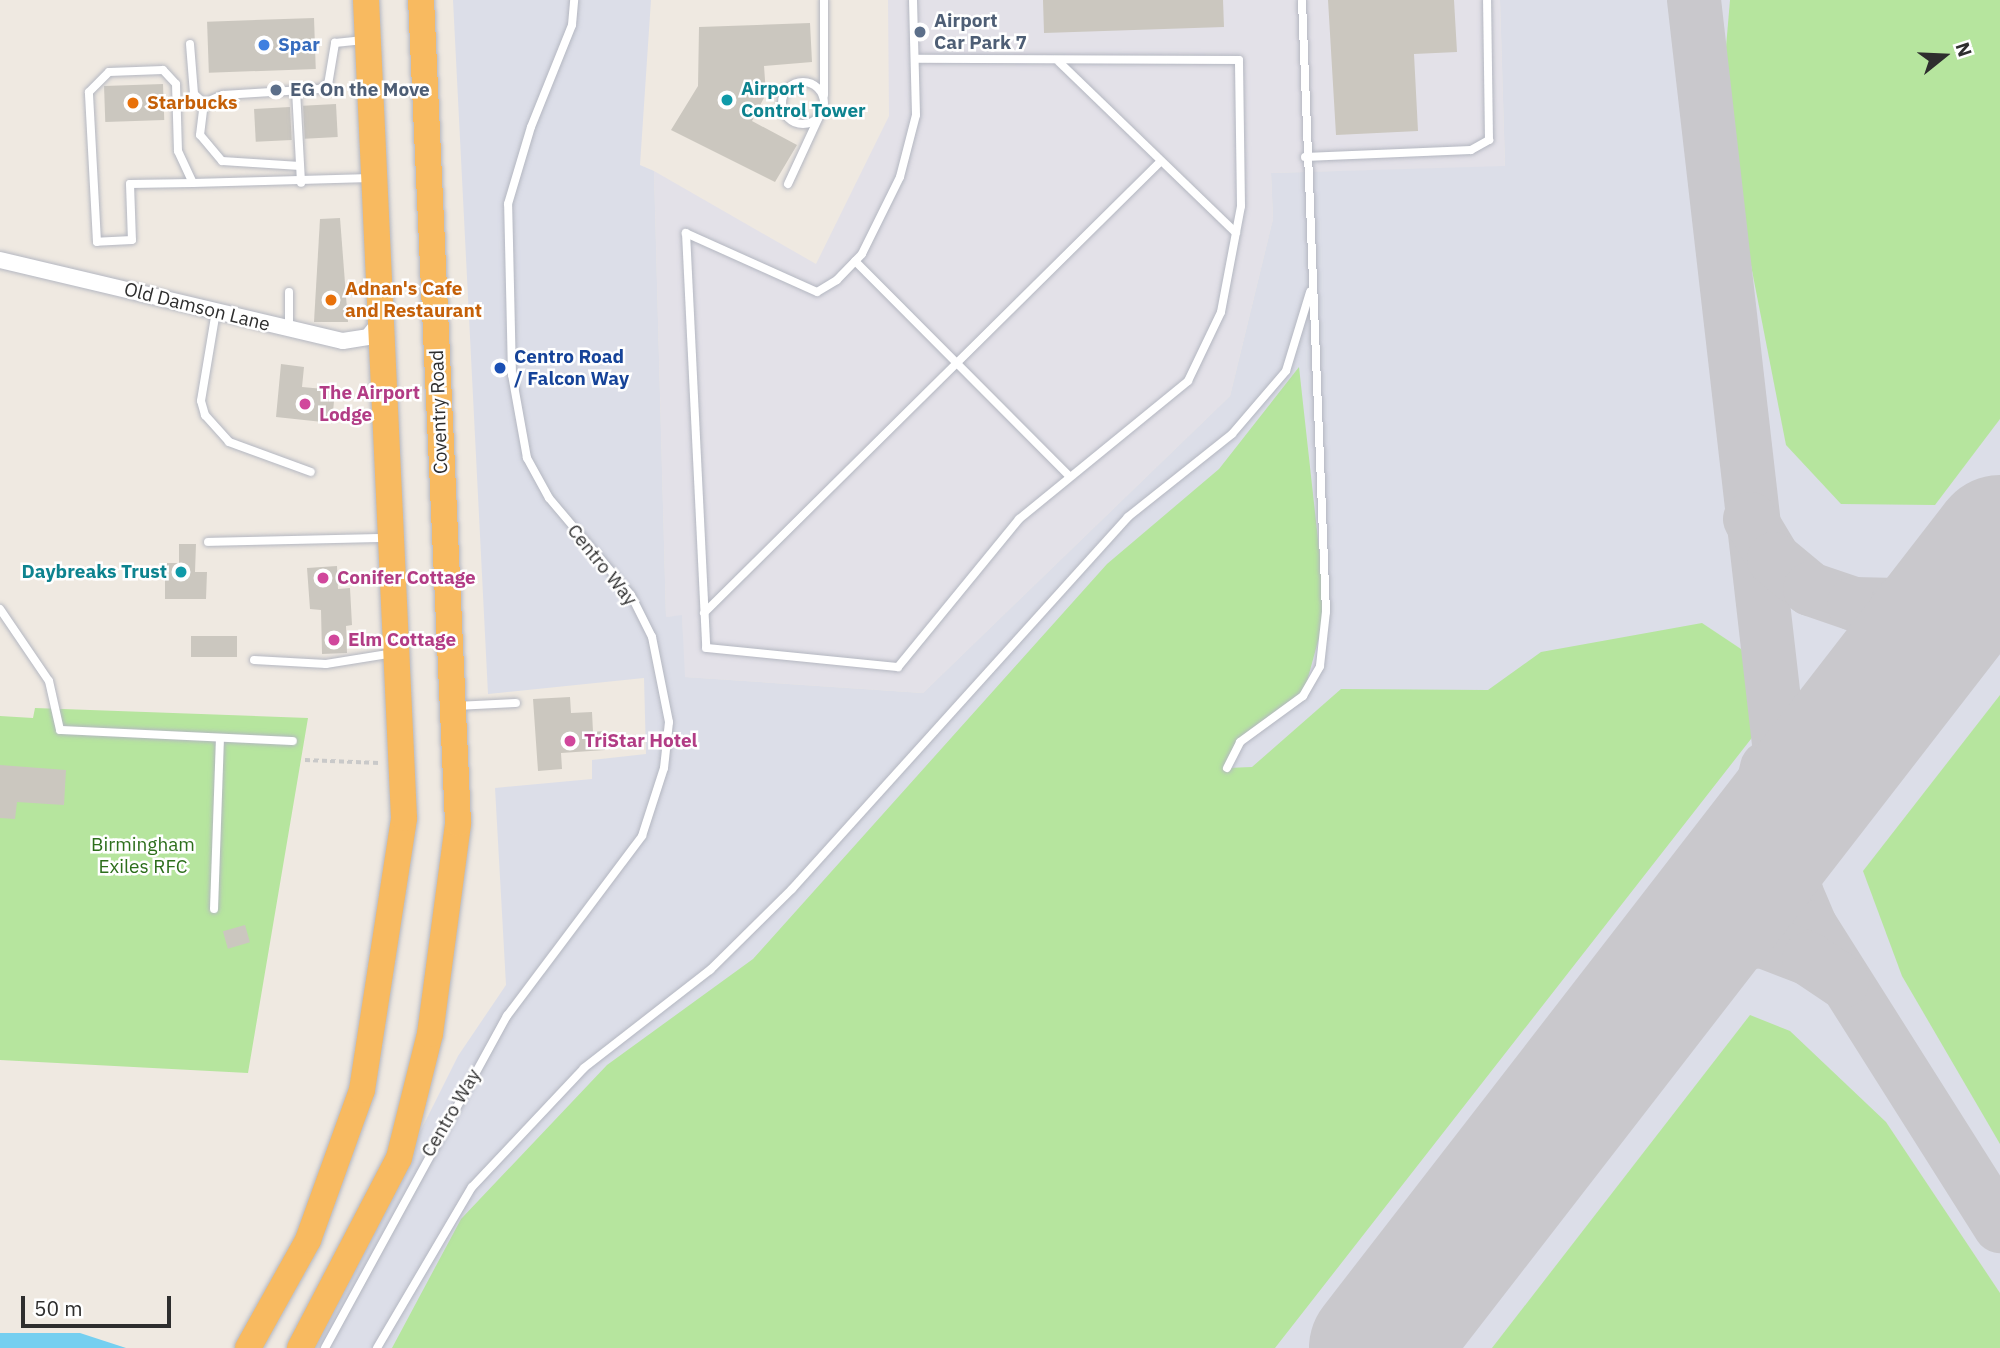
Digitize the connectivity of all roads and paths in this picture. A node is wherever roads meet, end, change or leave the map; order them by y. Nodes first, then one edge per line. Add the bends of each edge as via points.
1 (366, 0) edge
2 (421, 0) edge
3 (574, 0) edge
4 (824, 0) edge
5 (913, 0) edge
6 (1302, 0) edge
7 (1487, 0) edge
8 (368, 40) junction
9 (190, 44) dead end
10 (916, 58) junction
11 (1059, 62) junction
12 (296, 90) junction
13 (824, 96) junction
14 (204, 103) junction
15 (820, 117) junction
16 (1305, 158) junction
17 (1158, 164) junction
18 (300, 166) junction
19 (375, 178) junction
20 (193, 183) junction
21 (301, 183) junction
22 (788, 184) dead end
23 (1236, 233) junction
24 (0, 260) edge
25 (855, 261) junction
26 (289, 292) dead end
27 (1310, 292) junction
28 (216, 311) junction
29 (385, 317) junction
30 (289, 329) junction
31 (958, 362) junction
32 (311, 472) dead end
33 (1067, 474) junction
34 (393, 538) junction
35 (208, 542) dead end
36 (0, 609) edge
37 (704, 613) junction
38 (397, 653) junction
39 (254, 660) dead end
40 (516, 703) dead end
41 (452, 706) junction
42 (220, 739) junction
43 (293, 741) dead end
44 (378, 750) dead end
45 (305, 760) dead end
46 (379, 763) junction
47 (1227, 768) dead end
48 (379, 775) dead end
49 (214, 909) dead end
50 (248, 1348) edge
51 (300, 1348) edge
52 (325, 1348) edge
53 (377, 1348) edge

1 - 8 highway
2 - 41 highway, Coventry Road
3 - 52 lane, Centro Way via 572,24 527,138 508,204 516,411 527,458 549,498 631,596 652,637 669,722 664,768 642,836 507,1016
4 - 13 lane
5 - 10 lane
6 - 16 lane
7 - 16 lane via 1489,140 1471,150
8 - 12 lane via 335,43 328,85
8 - 19 highway
9 - 14 lane via 194,94
10 - 11 lane
10 - 25 lane via 916,115 900,177
11 - 17 lane
11 - 23 lane via 1239,60
12 - 14 lane via 223,95
12 - 18 lane
13 - 15 lane
13 - 15 lane via 802,81 782,98 793,122
14 - 18 lane via 200,135 222,161
15 - 22 lane
16 - 27 lane
17 - 23 lane
17 - 31 lane
18 - 21 lane
19 - 21 lane
19 - 29 highway
20 - 20 lane via 130,184 132,240 97,242 94,81 109,72 171,75 180,164
20 - 21 lane
23 - 33 lane via 1221,312 1188,381
24 - 28 street, Old Damson Lane
25 - 31 lane
25 - 37 lane via 817,292 686,233
26 - 30 lane
27 - 47 lane via 1326,612 1321,666 1303,696 1240,742
27 - 53 lane via 1286,371 1232,433 1128,517 792,889 710,970 584,1068 472,1186
28 - 30 street, Old Damson Lane
28 - 32 lane via 201,401 205,415 229,442
29 - 30 street, Old Damson Lane via 357,342
29 - 34 highway
31 - 33 lane
31 - 37 lane
33 - 37 lane via 1019,519 898,667 706,648
34 - 35 lane
34 - 38 highway
36 - 42 lane via 50,681 60,730
38 - 39 lane via 326,664
38 - 50 highway via 404,818 362,1090 308,1240
40 - 41 lane
41 - 51 highway, Coventry Road via 458,824 430,1034 399,1158
42 - 43 lane
42 - 49 lane
44 - 46 path
45 - 46 path
46 - 48 path

